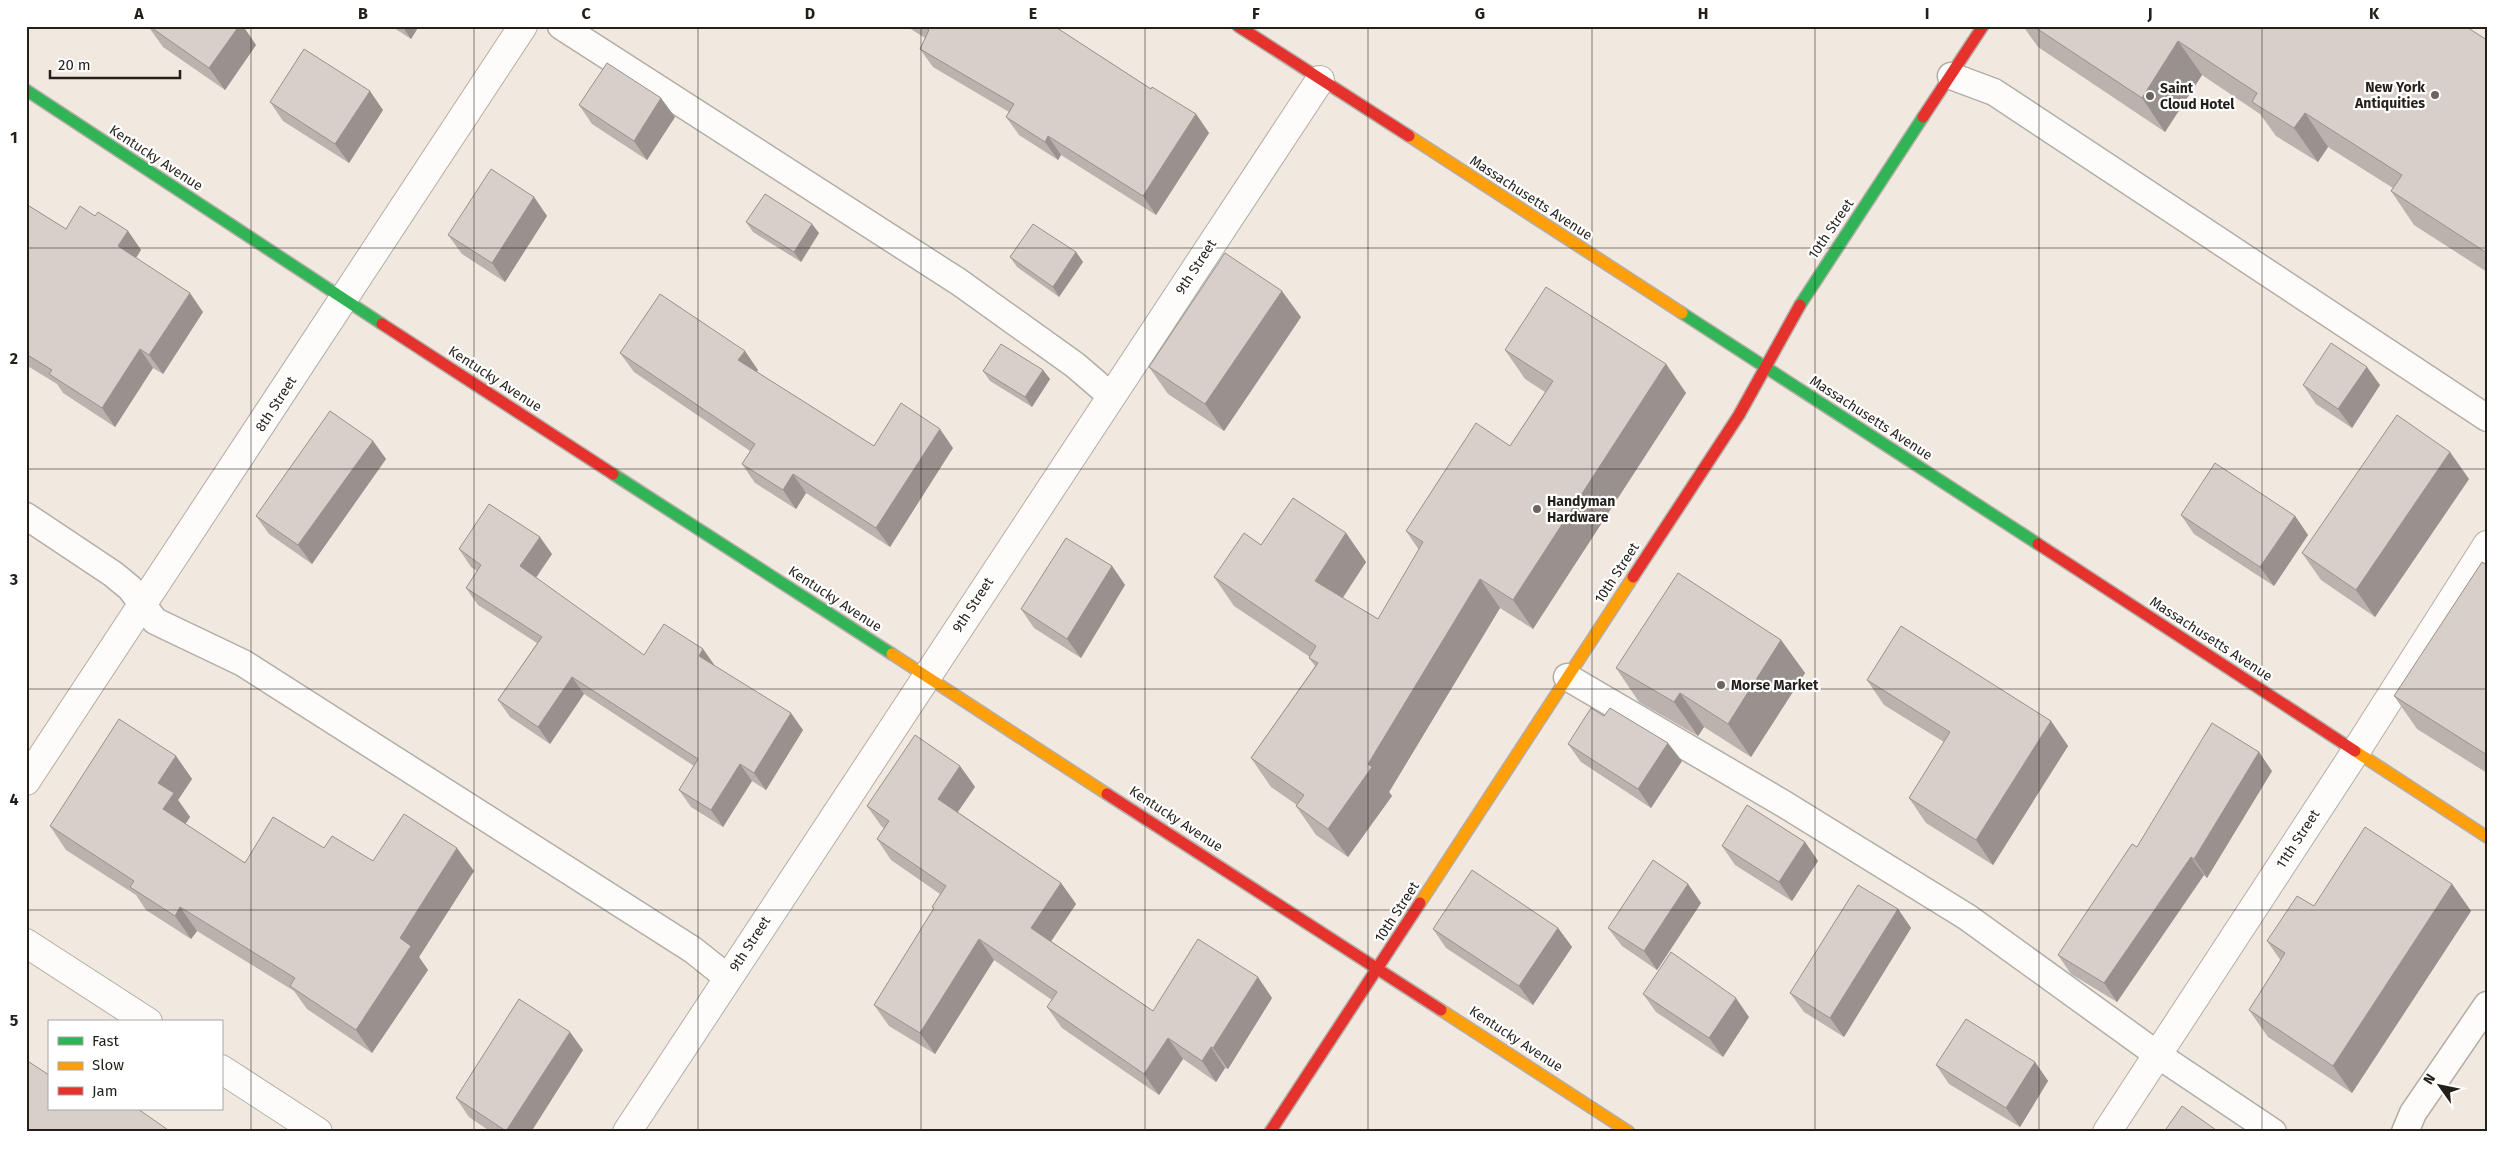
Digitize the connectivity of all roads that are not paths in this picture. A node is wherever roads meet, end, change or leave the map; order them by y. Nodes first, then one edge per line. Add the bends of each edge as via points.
1 (524, 26) edge
2 (561, 26) edge
3 (1238, 26) edge
4 (1983, 26) edge
5 (1951, 76) junction
6 (1320, 80) junction
7 (26, 90) edge
8 (345, 300) junction
9 (1765, 367) junction
10 (1111, 396) junction
11 (2487, 418) edge
12 (26, 516) edge
13 (2487, 545) edge
14 (143, 606) junction
15 (926, 676) junction
16 (1567, 677) junction
17 (2356, 751) junction
18 (26, 781) edge
19 (2487, 837) edge
20 (26, 943) edge
21 (1379, 968) junction
22 (728, 978) junction
23 (2487, 1005) edge
24 (145, 1020) edge
25 (2158, 1055) junction
26 (222, 1070) edge
27 (318, 1132) edge
28 (627, 1132) edge
29 (1270, 1132) edge
30 (1629, 1132) edge
31 (2107, 1132) edge
32 (2272, 1132) edge
33 (2405, 1132) edge

1 - 8 street, 8th Street
2 - 10 lane via 959,282 1075,365
3 - 6 street, Massachusetts Avenue
4 - 5 street, 10th Street
5 - 9 street, 10th Street via 1798,306
5 - 11 lane via 1994,92
6 - 9 street, Massachusetts Avenue
6 - 10 street, 9th Street
7 - 8 street, Kentucky Avenue
8 - 14 street, 8th Street
8 - 15 street, Kentucky Avenue
9 - 16 street, 10th Street via 1738,415
9 - 17 street, Massachusetts Avenue
10 - 15 street, 9th Street
12 - 14 lane via 113,574 130,588
13 - 17 street, 11th Street
14 - 18 street, 8th Street
14 - 22 lane via 155,621 243,663 684,945
15 - 21 street, Kentucky Avenue
15 - 22 street, 9th Street
16 - 21 street, 10th Street
16 - 25 lane via 1784,804 1967,917
17 - 19 street, Massachusetts Avenue
17 - 25 street, 11th Street
20 - 24 street
21 - 29 street, 10th Street
21 - 30 street, Kentucky Avenue
22 - 28 street, 9th Street
23 - 33 lane via 2413,1113
25 - 31 street, 11th Street
25 - 32 lane
26 - 27 street

